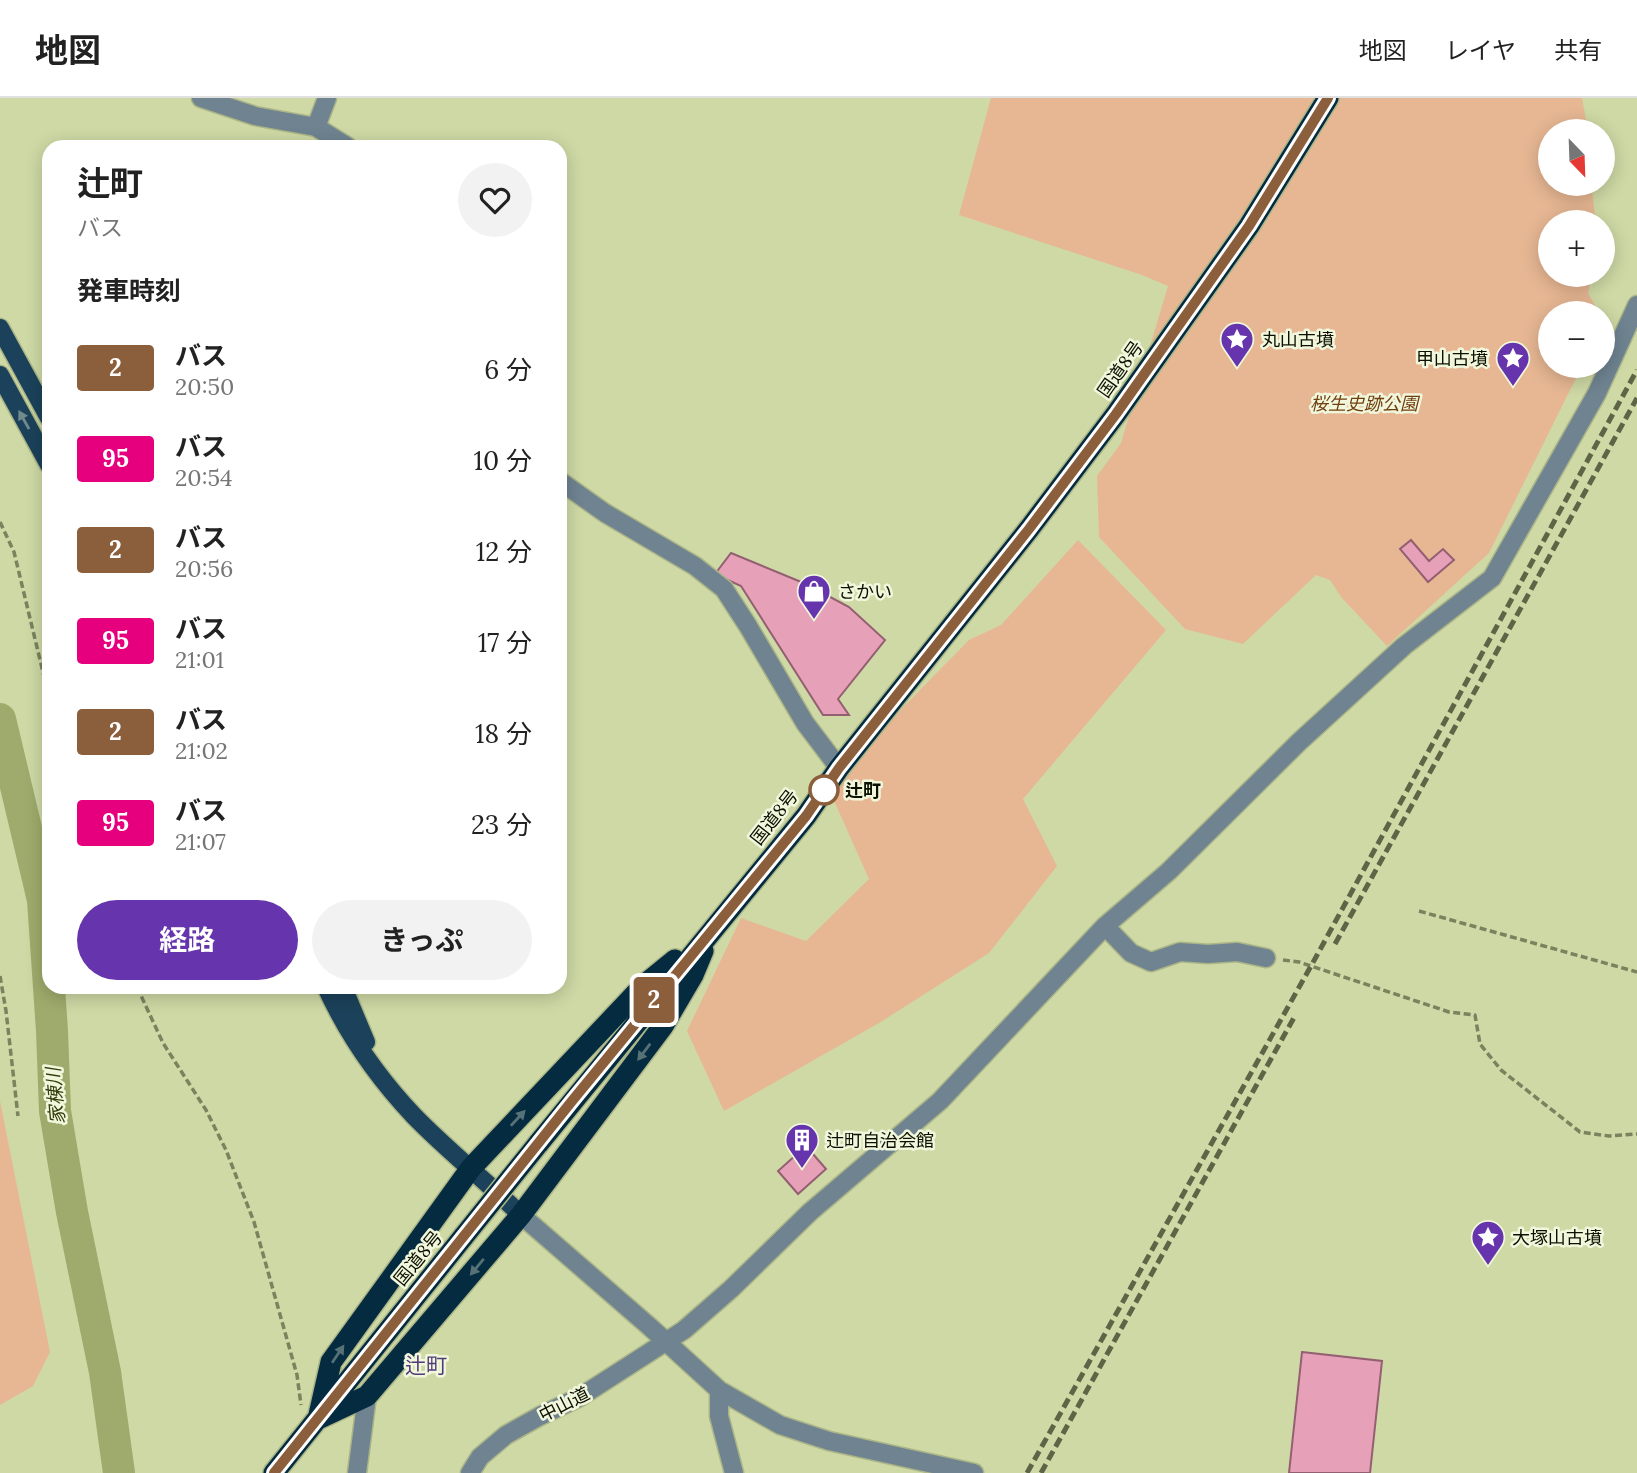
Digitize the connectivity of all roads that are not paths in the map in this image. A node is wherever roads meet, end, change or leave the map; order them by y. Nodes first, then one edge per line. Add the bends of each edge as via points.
1 (201, 98) edge
2 (327, 98) edge
3 (1328, 98) edge
4 (316, 127) junction
5 (337, 140) edge
6 (1637, 305) edge
7 (0, 328) edge
8 (0, 375) edge
9 (42, 405) edge
10 (42, 452) edge
11 (567, 488) edge
12 (839, 768) junction
13 (1105, 926) junction
14 (712, 929) junction
15 (1266, 958) road end
16 (329, 994) edge
17 (346, 994) edge
18 (379, 1073) junction
19 (471, 1168) junction
20 (521, 1214) junction
21 (666, 1342) junction
22 (719, 1391) junction
23 (367, 1396) junction
24 (311, 1427) junction
25 (274, 1473) edge
26 (358, 1473) edge
27 (470, 1473) edge
28 (734, 1473) edge
29 (974, 1473) edge

1 - 4 street via 255,116
2 - 4 street
3 - 12 highway, 国道8号 via 1249,226 1116,414
4 - 5 street
6 - 13 street, 中山道 via 1597,393 1492,578 1404,646 1298,742 1169,871
7 - 9 main road
10 -> 8 main road
11 - 12 street via 695,566 724,589 805,723
12 - 14 highway, 国道8号 via 806,816
13 - 15 street via 1131,953 1151,962 1180,952 1237,952
13 - 21 street, 中山道 via 940,1101
19 -> 14 highway via 643,986
14 -> 20 highway via 693,975 663,1026
14 - 24 highway, 国道8号, bridge
16 - 18 main road via 338,1015
17 - 18 main road
18 - 19 main road via 414,1115
19 - 20 main road
24 -> 19 highway via 331,1362
20 - 21 street
20 -> 23 highway
21 - 22 street
21 - 27 street, 中山道 via 580,1397 506,1435 480,1457
22 - 28 street via 719,1416
22 - 29 street via 780,1424 817,1437
23 - 24 highway
23 - 26 street
24 - 25 highway, 国道8号

